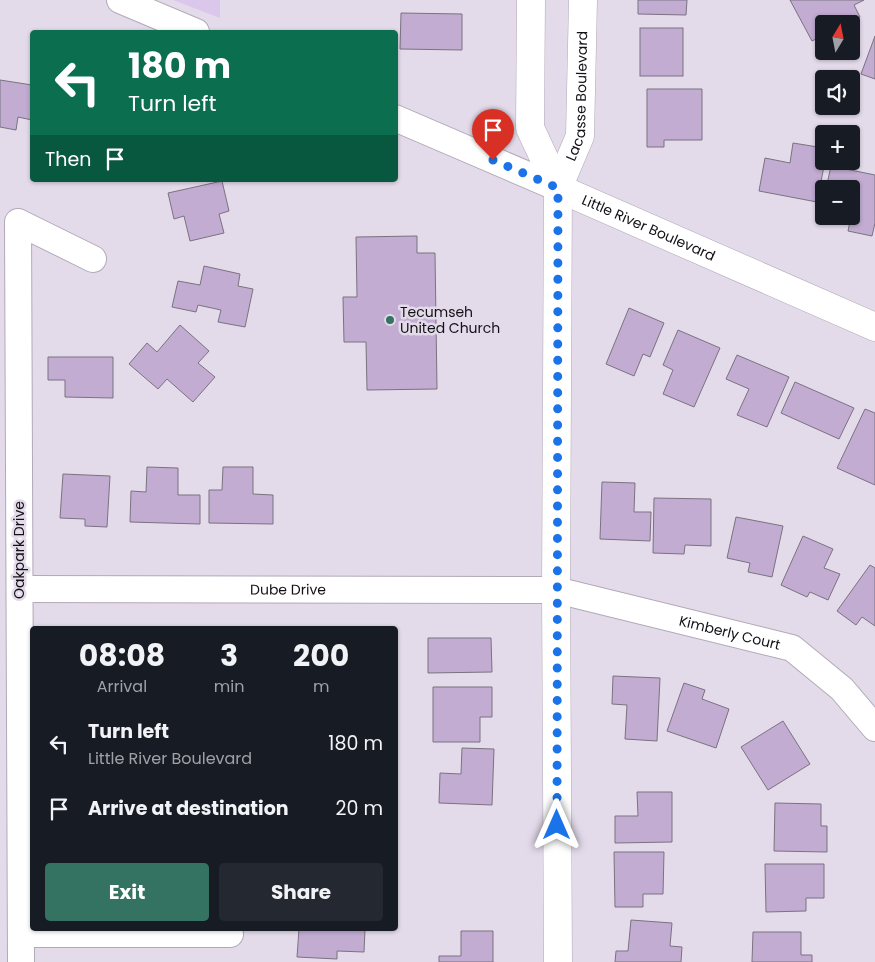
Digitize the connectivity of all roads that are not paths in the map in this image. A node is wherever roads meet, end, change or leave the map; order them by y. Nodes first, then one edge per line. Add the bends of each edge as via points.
1 (120, 0) edge
2 (531, 0) edge
3 (583, 0) edge
4 (191, 30) edge
5 (398, 119) edge
6 (558, 188) junction
7 (94, 258) dead end
8 (875, 327) edge
9 (20, 589) junction
10 (556, 590) junction
11 (875, 728) edge
12 (21, 934) junction
13 (230, 934) dead end
14 (21, 962) edge
15 (558, 962) edge

1 - 4 street
2 - 6 street, Lacasse Boulevard via 530,128
3 - 6 street, Lacasse Boulevard via 580,136
5 - 6 street, Little River Boulevard
6 - 8 street, Little River Boulevard
6 - 10 street, Lacasse Boulevard
7 - 9 street, Oakpark Drive via 18,222
9 - 10 street, Dube Drive
9 - 12 street, Oakpark Drive
10 - 11 street, Kimberly Court via 792,648 842,689
10 - 15 street, Lacasse Boulevard
12 - 13 street
12 - 14 street, Oakpark Drive

